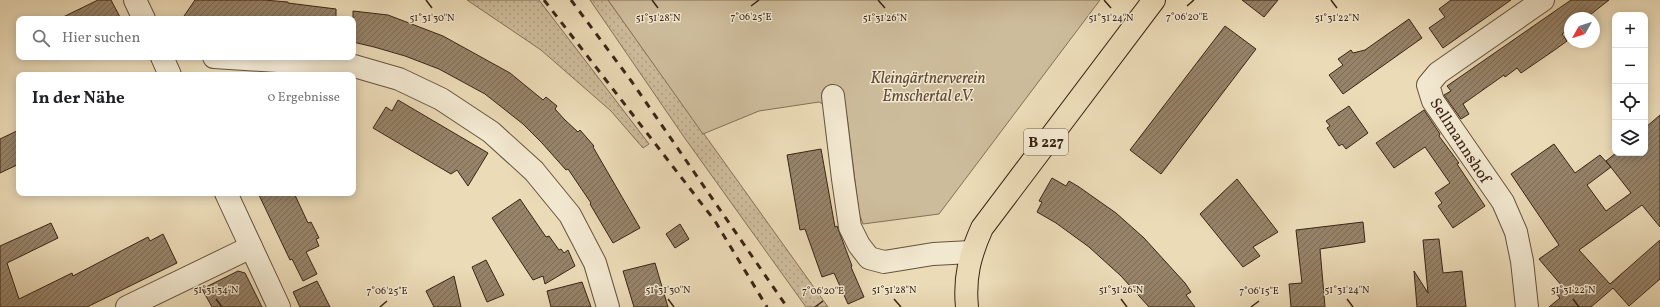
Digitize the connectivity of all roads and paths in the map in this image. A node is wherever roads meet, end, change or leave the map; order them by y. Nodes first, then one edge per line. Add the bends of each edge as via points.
1 (135, 0) edge
2 (1154, 0) edge
3 (1543, 0) edge
4 (143, 16) edge
5 (261, 60) edge
6 (833, 96) dead end
7 (227, 196) edge
8 (251, 247) junction
9 (972, 252) junction
10 (127, 307) edge
11 (279, 307) edge
12 (608, 307) edge
13 (967, 307) edge
14 (1527, 307) edge

1 - 4 street
2 - 9 main road, B 227 via 996,208 982,228
3 - 14 street, Sellmannshof via 1438,73 1428,85 1433,101 1503,202 1516,232
5 - 12 street via 354,66 399,79 441,99 491,132 534,170 570,215 595,263
6 - 9 street via 850,227 869,258 884,262 933,254
7 - 8 street
8 - 10 street
8 - 11 street
9 - 13 main road, B 227 via 967,273

